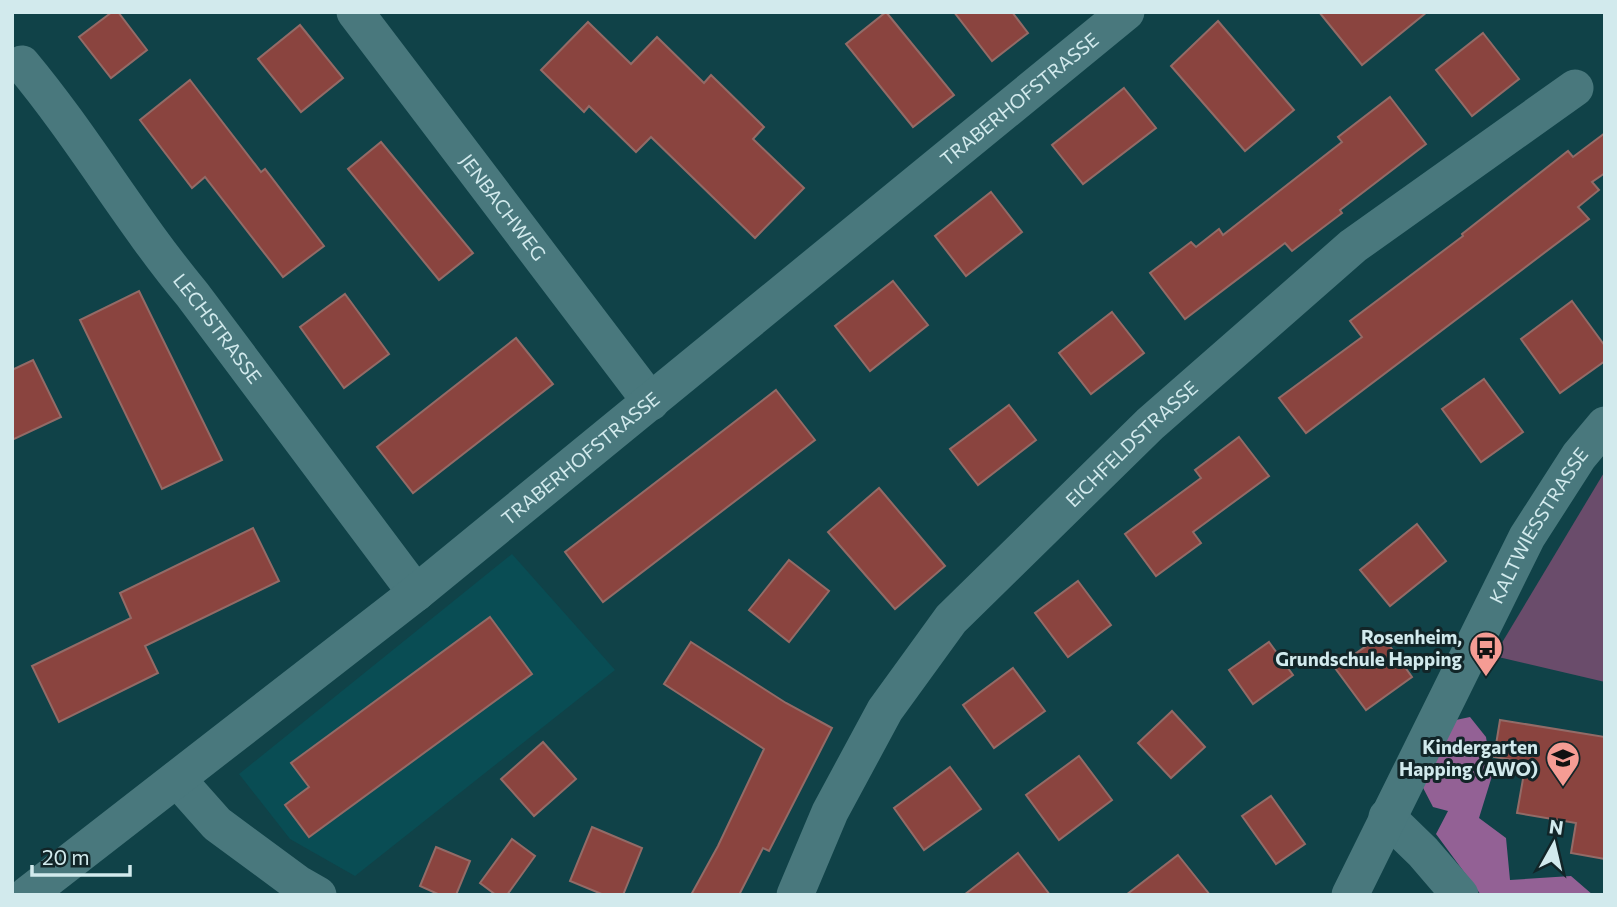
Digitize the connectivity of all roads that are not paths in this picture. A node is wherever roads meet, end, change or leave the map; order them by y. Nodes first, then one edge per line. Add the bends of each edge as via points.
1 (355, 12) edge
2 (1126, 12) edge
3 (22, 65) dead end
4 (1575, 88) dead end
5 (651, 402) junction
6 (1605, 425) edge
7 (416, 593) junction
8 (177, 779) junction
9 (1387, 817) junction
10 (301, 891) edge
11 (27, 895) edge
12 (795, 895) edge
13 (1350, 895) edge
14 (1460, 895) edge

1 - 5 street, JENBACHWEG
2 - 5 street, TRABERHOFSTRASSE
3 - 7 street, LECHSTRASSE
4 - 12 street, EICHFELDSTRASSE via 1353,246 1150,424 951,619 885,710 830,812
5 - 7 street, TRABERHOFSTRASSE
6 - 9 street, KALTWIESSTRASSE via 1579,456 1527,537
7 - 8 street, TRABERHOFSTRASSE
8 - 10 street via 217,824
8 - 11 street, TRABERHOFSTRASSE
9 - 13 street, KALTWIESSTRASSE
9 - 14 street

